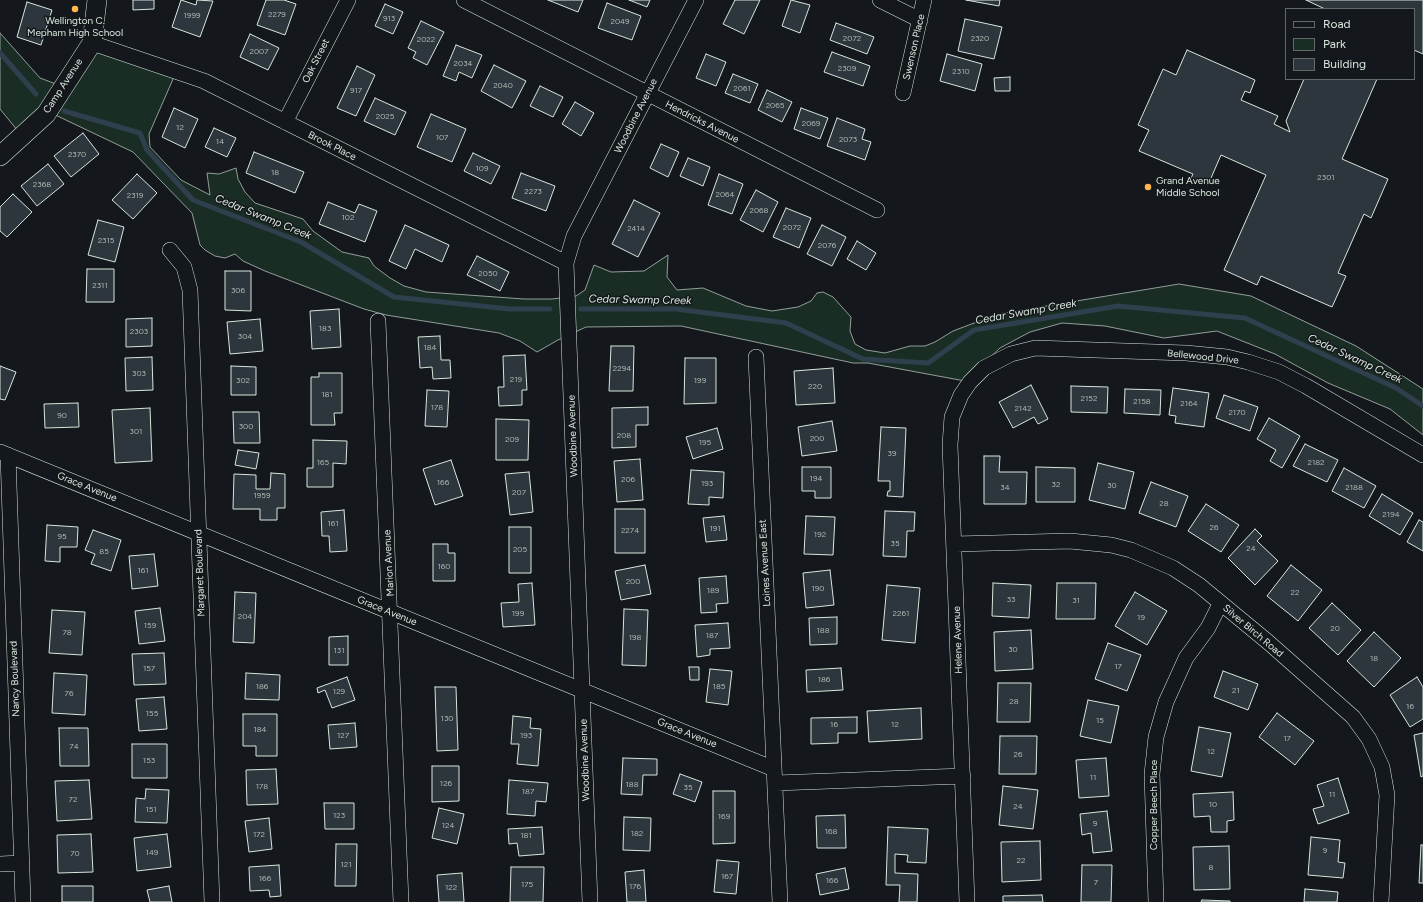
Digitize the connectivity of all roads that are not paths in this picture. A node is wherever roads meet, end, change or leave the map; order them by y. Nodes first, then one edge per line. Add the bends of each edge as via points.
1 (97, 0) edge
2 (348, 0) edge
3 (464, 0) edge
4 (696, 0) edge
5 (880, 0) edge
6 (924, 0) edge
7 (920, 20) junction
8 (92, 43) junction
9 (647, 93) junction
10 (903, 93) dead end
11 (285, 122) junction
12 (0, 156) edge
13 (877, 210) dead end
14 (170, 250) dead end
15 (566, 263) junction
16 (378, 321) dead end
17 (756, 357) dead end
18 (970, 382) joint
19 (4, 453) edge
20 (1423, 455) edge
21 (198, 533) junction
22 (955, 544) junction
23 (1220, 604) junction
24 (391, 612) junction
25 (582, 691) junction
26 (775, 776) junction
27 (963, 776) junction
28 (21, 863) junction
29 (0, 864) edge
30 (23, 902) edge
31 (212, 902) edge
32 (401, 902) edge
33 (590, 902) edge
34 (780, 902) edge
35 (967, 902) edge
36 (1156, 902) edge
37 (1381, 902) edge

1 - 8 street, Camp Avenue
2 - 11 street, Oak Street
3 - 9 street, Hendricks Avenue
4 - 9 street, Woodbine Avenue
5 - 7 street
6 - 7 street, Swenson Place
7 - 10 street, Swenson Place
8 - 11 street, Brook Place via 194,76
8 - 12 street, Camp Avenue via 46,114
9 - 13 street, Hendricks Avenue
9 - 15 street, Woodbine Avenue via 574,236
11 - 15 street, Brook Place
14 - 21 street, Margaret Boulevard via 184,267 190,290
15 - 25 street, Woodbine Avenue
16 - 24 street, Marion Avenue
17 - 26 street, Loines Avenue East
18 - 20 street, Bellewood Drive via 984,368 1011,354 1035,348 1227,357 1279,372
18 - 22 street, Helene Avenue via 961,395 952,417 950,446
19 - 21 street, Grace Avenue
19 - 28 street, Nancy Boulevard
21 - 24 street, Grace Avenue
21 - 31 street, Margaret Boulevard
22 - 23 street, Silver Birch Road via 1070,541 1111,545 1131,550 1173,568 1199,585
22 - 27 street, Helene Avenue
23 - 36 street, Copper Beech Place via 1208,628 1186,658 1166,702 1156,737 1152,774
23 - 37 street, Silver Birch Road via 1268,642 1353,717 1369,739 1382,768 1387,795
24 - 25 street, Grace Avenue
24 - 32 street, Marion Avenue
25 - 26 street, Grace Avenue
25 - 33 street, Woodbine Avenue
26 - 27 street, Grace Avenue
26 - 34 street, Loines Avenue East
27 - 35 street, Helene Avenue
28 - 29 street
28 - 30 street, Nancy Boulevard

